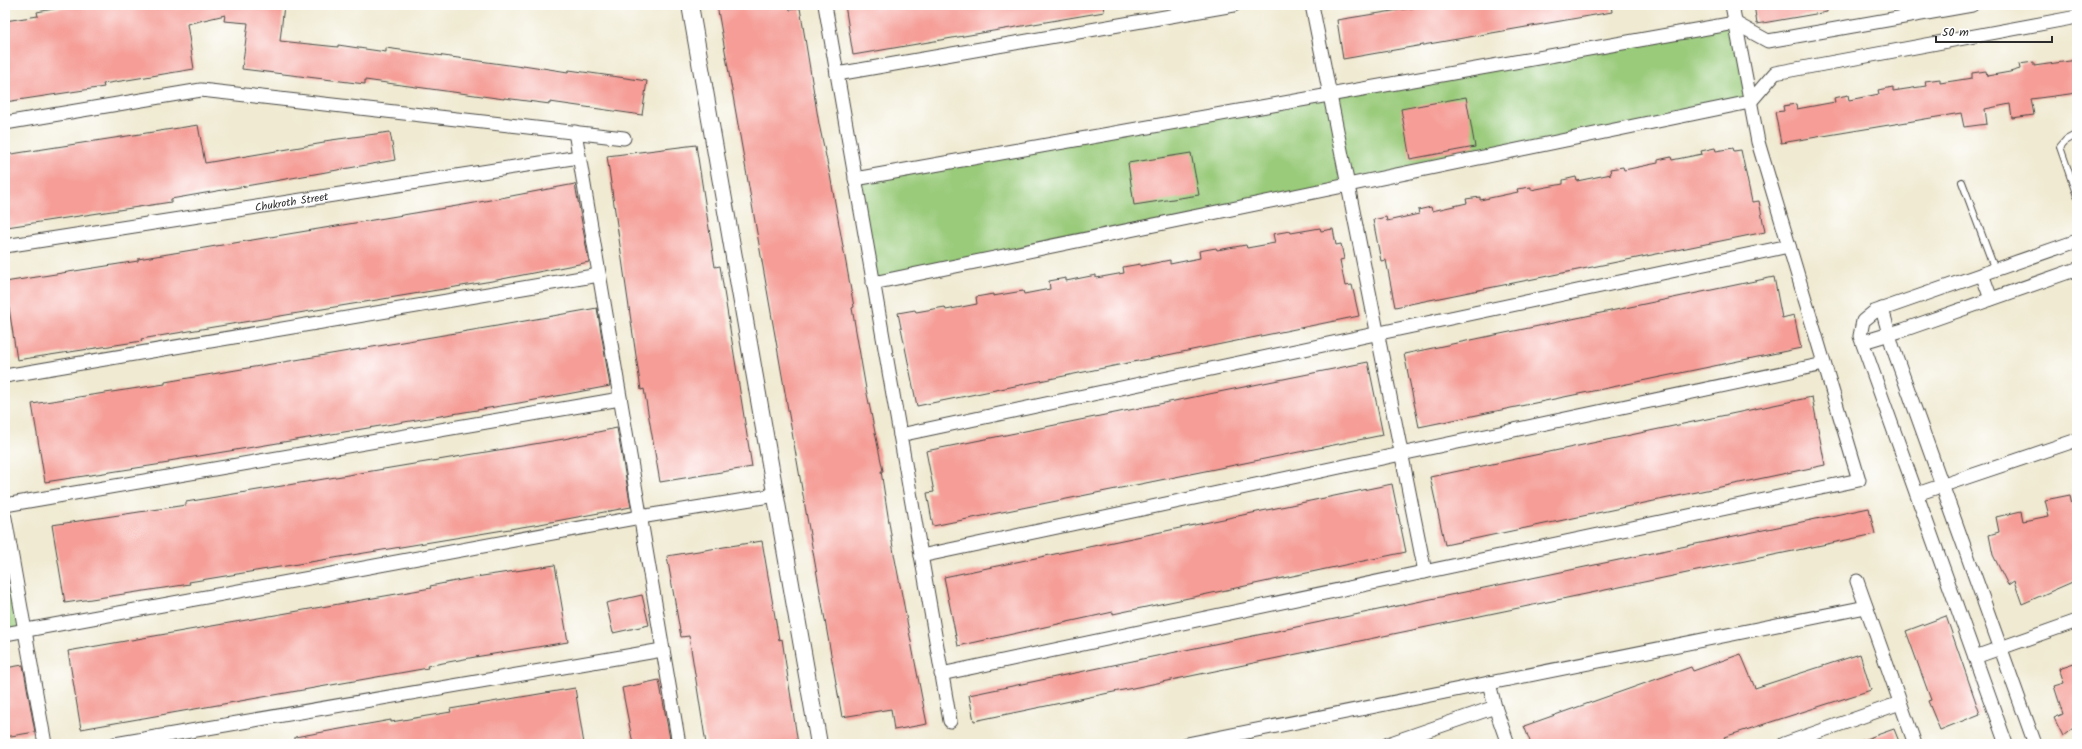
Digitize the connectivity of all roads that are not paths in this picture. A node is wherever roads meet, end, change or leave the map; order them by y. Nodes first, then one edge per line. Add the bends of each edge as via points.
1 (690, 5) edge
2 (825, 5) edge
3 (1234, 5) edge
4 (1312, 5) edge
5 (1732, 5) edge
6 (1972, 5) edge
7 (2077, 17) edge
8 (1735, 24) junction
9 (837, 74) junction
10 (1330, 95) junction
11 (1750, 102) junction
12 (5, 123) edge
13 (575, 132) junction
14 (2077, 134) edge
15 (624, 138) dead end
16 (579, 157) junction
17 (855, 179) junction
18 (1962, 182) dead end
19 (1348, 184) junction
20 (2077, 196) edge
21 (2076, 243) edge
22 (5, 246) edge
23 (1789, 246) junction
24 (2077, 269) edge
25 (1995, 270) junction
26 (1982, 274) junction
27 (599, 275) junction
28 (873, 282) junction
29 (1991, 299) junction
30 (1882, 309) junction
31 (1378, 333) junction
32 (1889, 334) junction
33 (1863, 342) junction
34 (1824, 364) junction
35 (5, 376) edge
36 (620, 399) junction
37 (900, 435) junction
38 (2077, 440) edge
39 (1402, 454) junction
40 (1942, 484) junction
41 (776, 494) junction
42 (1917, 494) junction
43 (5, 505) edge
44 (640, 517) junction
45 (5, 518) edge
46 (921, 556) junction
47 (1425, 572) junction
48 (1857, 581) dead end
49 (1866, 607) junction
50 (2077, 621) edge
51 (25, 630) junction
52 (5, 634) edge
53 (2000, 648) junction
54 (662, 650) junction
55 (1975, 657) junction
56 (941, 674) junction
57 (1489, 683) junction
58 (1900, 703) junction
59 (1495, 707) junction
60 (950, 721) dead end
61 (1224, 740) edge
62 (45, 744) edge
63 (115, 744) edge
64 (679, 744) edge
65 (819, 744) edge
66 (1187, 744) edge
67 (1388, 744) edge
68 (1508, 744) edge
69 (1784, 744) edge
70 (1915, 744) edge
71 (2006, 744) edge
72 (2034, 744) edge

1 - 41 street
2 - 9 street
3 - 9 street
4 - 10 street
5 - 8 street
6 - 8 street via 1768,41
7 - 11 street via 1775,73
8 - 10 street
8 - 11 street
9 - 17 street
10 - 17 street
10 - 19 street
11 - 19 street
11 - 23 street via 1758,142
12 - 13 street via 201,90
13 - 15 street
13 - 16 street
14 - 20 lane via 2060,147
16 - 22 street, Chukroth Street
16 - 27 street
17 - 28 street
18 - 25 lane
19 - 28 street
19 - 31 street
21 - 25 street
23 - 31 street
23 - 34 street
24 - 29 street
25 - 26 street
26 - 29 street
26 - 30 street
27 - 35 street
27 - 36 street
28 - 37 street
29 - 32 street
30 - 32 street
30 - 33 street via 1863,321 1860,336
31 - 37 street
31 - 39 street
32 - 33 street
32 - 40 street
33 - 42 street
34 - 39 street
34 - 47 street via 1859,480
36 - 43 street
36 - 44 street
37 - 46 street
38 - 40 street
39 - 46 street
39 - 47 street
40 - 42 street
40 - 53 street
41 - 44 street
41 - 65 street
42 - 55 street
44 - 51 street
44 - 54 street
45 - 51 street
46 - 56 street
47 - 56 street
48 - 49 street
49 - 57 street
49 - 58 street
50 - 53 street
51 - 52 street
51 - 62 street
53 - 55 street
53 - 72 street
54 - 63 street
54 - 64 street
55 - 71 street
56 - 60 street
57 - 59 street
57 - 61 street
58 - 69 street
58 - 70 street
59 - 67 street
59 - 68 street
61 - 66 street

